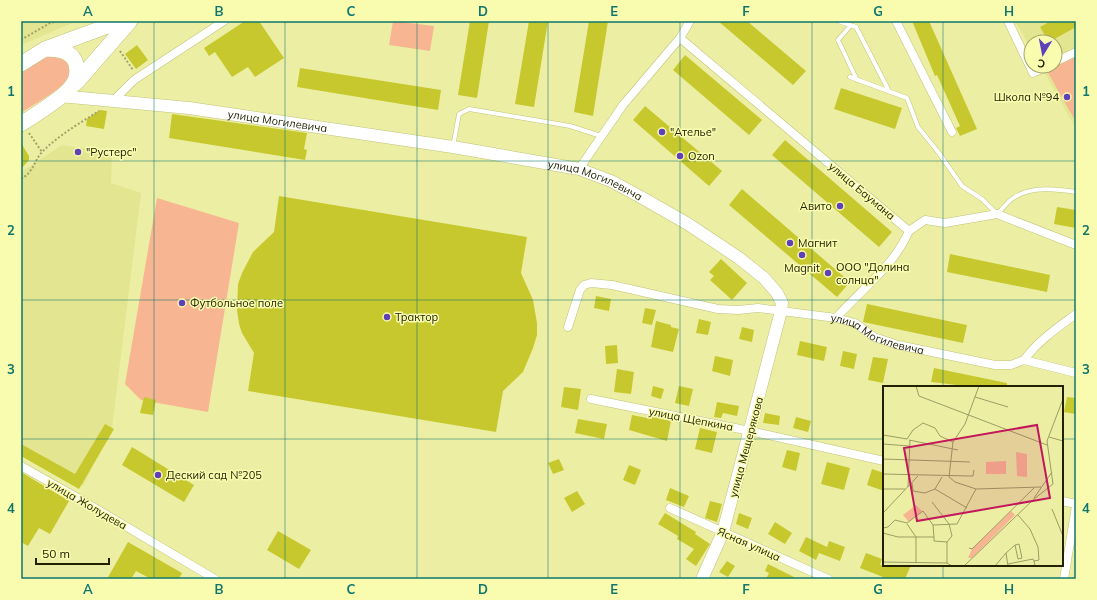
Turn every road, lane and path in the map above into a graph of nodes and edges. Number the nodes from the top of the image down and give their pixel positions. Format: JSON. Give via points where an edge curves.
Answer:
{"nodes":[{"id":1,"x":59,"y":21,"type":"edge"},
{"id":2,"x":121,"y":21,"type":"edge"},
{"id":3,"x":130,"y":21,"type":"edge"},
{"id":4,"x":224,"y":21,"type":"edge"},
{"id":5,"x":690,"y":21,"type":"edge"},
{"id":6,"x":838,"y":21,"type":"edge"},
{"id":7,"x":896,"y":21,"type":"edge"},
{"id":8,"x":1008,"y":21,"type":"edge"},
{"id":9,"x":852,"y":26,"type":"junction"},
{"id":10,"x":680,"y":38,"type":"junction"},
{"id":11,"x":21,"y":40,"type":"edge"},
{"id":12,"x":45,"y":49,"type":"junction"},
{"id":13,"x":1023,"y":52,"type":"edge"},
{"id":14,"x":1076,"y":52,"type":"edge"},
{"id":15,"x":1063,"y":58,"type":"edge"},
{"id":16,"x":21,"y":64,"type":"edge"},
{"id":17,"x":850,"y":78,"type":"dead end"},
{"id":18,"x":857,"y":80,"type":"junction"},
{"id":19,"x":66,"y":92,"type":"junction"},
{"id":20,"x":890,"y":92,"type":"junction"},
{"id":21,"x":113,"y":101,"type":"junction"},
{"id":22,"x":22,"y":123,"type":"edge"},
{"id":23,"x":952,"y":132,"type":"dead end"},
{"id":24,"x":602,"y":136,"type":"junction"},
{"id":25,"x":453,"y":147,"type":"junction"},
{"id":26,"x":42,"y":152,"type":"junction"},
{"id":27,"x":579,"y":170,"type":"junction"},
{"id":28,"x":21,"y":179,"type":"edge"},
{"id":29,"x":1076,"y":192,"type":"edge"},
{"id":30,"x":997,"y":214,"type":"junction"},
{"id":31,"x":909,"y":231,"type":"junction"},
{"id":32,"x":1076,"y":245,"type":"edge"},
{"id":33,"x":781,"y":311,"type":"junction"},
{"id":34,"x":1076,"y":314,"type":"edge"},
{"id":35,"x":836,"y":318,"type":"junction"},
{"id":36,"x":568,"y":327,"type":"dead end"},
{"id":37,"x":1024,"y":360,"type":"junction"},
{"id":38,"x":1076,"y":373,"type":"edge"},
{"id":39,"x":591,"y":399,"type":"dead end"},
{"id":40,"x":750,"y":431,"type":"junction"},
{"id":41,"x":883,"y":461,"type":"edge"},
{"id":42,"x":21,"y":466,"type":"edge"},
{"id":43,"x":1063,"y":501,"type":"edge"},
{"id":44,"x":1076,"y":505,"type":"edge"},
{"id":45,"x":670,"y":508,"type":"dead end"},
{"id":46,"x":723,"y":532,"type":"junction"},
{"id":47,"x":215,"y":579,"type":"edge"},
{"id":48,"x":702,"y":579,"type":"edge"},
{"id":49,"x":828,"y":579,"type":"edge"},
{"id":50,"x":1064,"y":579,"type":"edge"}],
"edges":[{"from":1,"to":11,"type":"path","via":[[50,23]]},
{"from":2,"to":12,"type":"highway"},
{"from":3,"to":19,"type":"highway"},
{"from":4,"to":21,"type":"street","via":[[134,80]]},
{"from":5,"to":10,"type":"street"},
{"from":6,"to":9,"type":"lane"},
{"from":7,"to":23,"type":"street"},
{"from":8,"to":13,"type":"street"},
{"from":9,"to":18,"type":"lane","via":[[838,40]]},
{"from":9,"to":20,"type":"lane","via":[[856,27]]},
{"from":10,"to":24,"type":"street","via":[[623,105]]},
{"from":10,"to":31,"type":"street","name":"улица Баумана"},
{"from":12,"to":16,"type":"highway"},
{"from":12,"to":19,"type":"highway","via":[[68,53],[76,60],[78,72]]},
{"from":14,"to":15,"type":"street"},
{"from":17,"to":18,"type":"lane"},
{"from":18,"to":20,"type":"lane"},
{"from":19,"to":21,"type":"street","name":"улица Могилевича"},
{"from":19,"to":22,"type":"highway"},
{"from":20,"to":30,"type":"lane","via":[[907,98],[918,127],[962,186],[982,199]]},
{"from":21,"to":25,"type":"street","name":"улица Могилевича","via":[[189,108]]},
{"from":21,"to":26,"type":"path","via":[[52,142]]},
{"from":22,"to":26,"type":"path"},
{"from":24,"to":25,"type":"lane","via":[[570,126],[469,109],[459,114]]},
{"from":24,"to":27,"type":"street"},
{"from":25,"to":27,"type":"street","name":"улица Могилевича"},
{"from":26,"to":28,"type":"path","via":[[29,175]]},
{"from":27,"to":33,"type":"street","name":"улица Могилевича","via":[[611,181],[639,196],[688,224],[739,258],[764,278],[777,293],[782,303]]},
{"from":29,"to":30,"type":"lane","via":[[1052,189],[1027,192],[1015,197]]},
{"from":30,"to":31,"type":"street","via":[[945,223],[924,220]]},
{"from":30,"to":32,"type":"street"},
{"from":31,"to":35,"type":"street","via":[[892,261]]},
{"from":33,"to":35,"type":"street","name":"улица Могилевича"},
{"from":33,"to":36,"type":"street","via":[[758,308],[718,309],[612,284],[590,283],[580,290]]},
{"from":33,"to":40,"type":"street","name":"улица Мещерякова"},
{"from":34,"to":37,"type":"street","via":[[1044,338]]},
{"from":35,"to":37,"type":"street","name":"улица Могилевича","via":[[855,323],[874,337],[898,345],[995,365],[1011,365]]},
{"from":37,"to":38,"type":"street","name":"улица Могилевича"},
{"from":39,"to":40,"type":"street","name":"улица Щепкина"},
{"from":40,"to":41,"type":"street","name":"улица Щепкина"},
{"from":40,"to":46,"type":"street","name":"улица Мещерякова"},
{"from":42,"to":47,"type":"street","name":"улица Жолудева"},
{"from":43,"to":44,"type":"street"},
{"from":44,"to":50,"type":"street"},
{"from":45,"to":46,"type":"street","name":"Ясная улица"},
{"from":46,"to":48,"type":"street","name":"улица Мещерякова"},
{"from":46,"to":49,"type":"street","name":"Ясная улица"}]}
